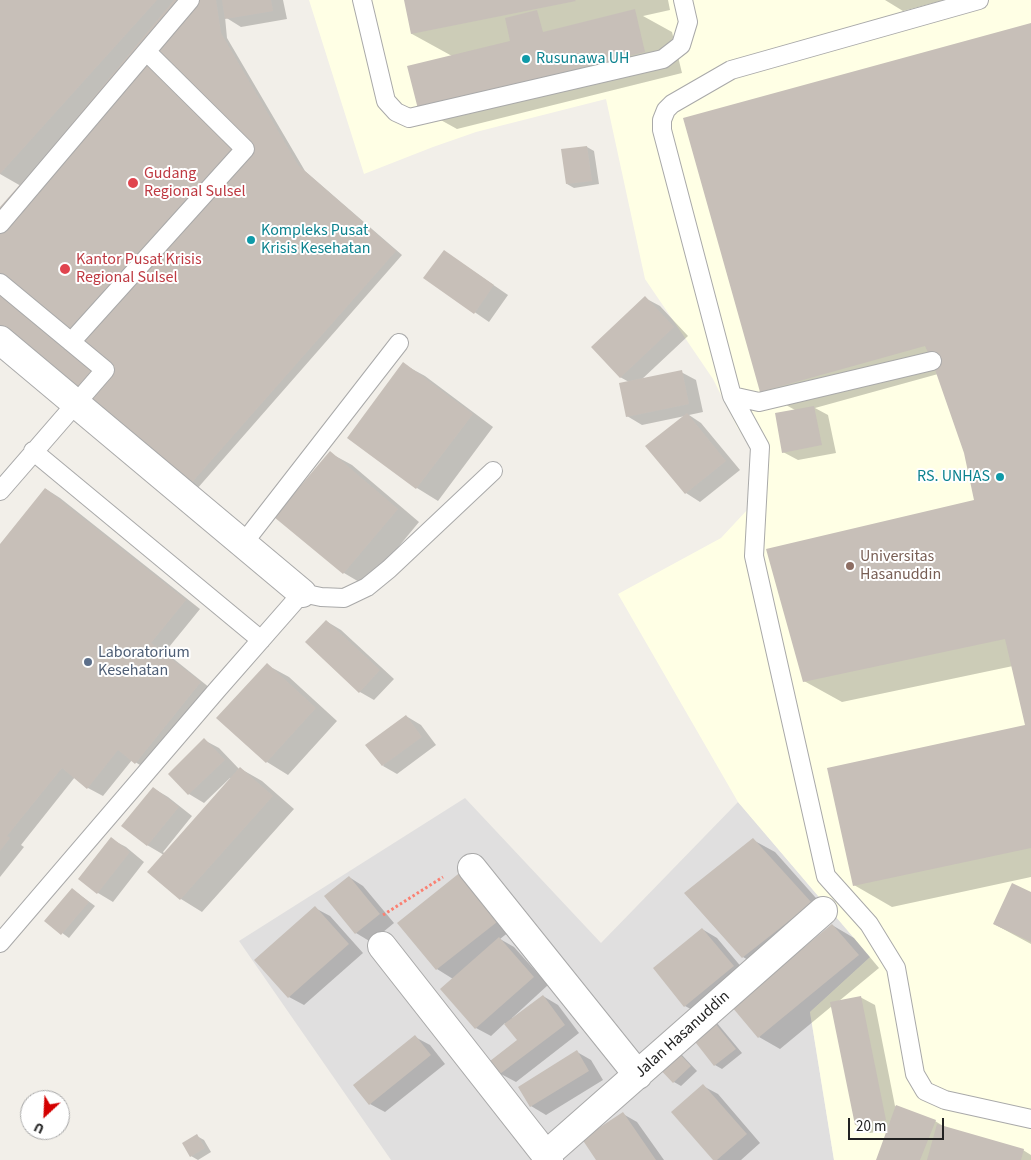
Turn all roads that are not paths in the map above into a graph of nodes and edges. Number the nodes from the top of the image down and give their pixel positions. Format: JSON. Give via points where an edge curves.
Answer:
{"nodes":[{"id":1,"x":190,"y":0,"type":"edge"},
{"id":2,"x":362,"y":0,"type":"edge"},
{"id":3,"x":683,"y":0,"type":"edge"},
{"id":4,"x":979,"y":0,"type":"edge"},
{"id":5,"x":147,"y":52,"type":"junction"},
{"id":6,"x":0,"y":224,"type":"edge"},
{"id":7,"x":0,"y":284,"type":"edge"},
{"id":8,"x":0,"y":340,"type":"edge"},
{"id":9,"x":71,"y":342,"type":"junction"},
{"id":10,"x":399,"y":343,"type":"dead end"},
{"id":11,"x":932,"y":361,"type":"dead end"},
{"id":12,"x":732,"y":396,"type":"junction"},
{"id":13,"x":75,"y":403,"type":"junction"},
{"id":14,"x":34,"y":451,"type":"junction"},
{"id":15,"x":493,"y":471,"type":"dead end"},
{"id":16,"x":0,"y":491,"type":"edge"},
{"id":17,"x":242,"y":545,"type":"junction"},
{"id":18,"x":302,"y":593,"type":"junction"},
{"id":19,"x":261,"y":640,"type":"junction"},
{"id":20,"x":472,"y":868,"type":"road end"},
{"id":21,"x":823,"y":911,"type":"dead end"},
{"id":22,"x":0,"y":943,"type":"edge"},
{"id":23,"x":382,"y":946,"type":"road end"},
{"id":24,"x":638,"y":1075,"type":"junction"},
{"id":25,"x":1031,"y":1119,"type":"edge"},
{"id":26,"x":548,"y":1158,"type":"edge"}],
"edges":[{"from":1,"to":5,"type":"lane"},
{"from":2,"to":3,"type":"lane","via":[[386,101],[396,112],[409,118],[663,59],[681,46],[688,22]]},
{"from":4,"to":12,"type":"lane","via":[[731,70],[666,110],[662,130]]},
{"from":5,"to":6,"type":"lane"},
{"from":5,"to":9,"type":"lane","via":[[245,149]]},
{"from":7,"to":9,"type":"lane"},
{"from":8,"to":13,"type":"street"},
{"from":9,"to":13,"type":"lane","via":[[105,370]]},
{"from":10,"to":17,"type":"lane"},
{"from":11,"to":12,"type":"lane","via":[[759,402]]},
{"from":12,"to":25,"type":"lane","via":[[760,447],[754,556],[826,876],[869,924],[896,968],[915,1074],[925,1091],[946,1100]]},
{"from":13,"to":14,"type":"lane"},
{"from":13,"to":17,"type":"street"},
{"from":14,"to":16,"type":"lane"},
{"from":14,"to":19,"type":"lane"},
{"from":15,"to":18,"type":"lane","via":[[367,588],[344,598]]},
{"from":17,"to":18,"type":"street"},
{"from":18,"to":19,"type":"lane"},
{"from":19,"to":22,"type":"lane"},
{"from":20,"to":24,"type":"street"},
{"from":21,"to":24,"type":"street","name":"Jalan Hasanuddin"},
{"from":23,"to":26,"type":"street"},
{"from":24,"to":26,"type":"street","name":"Jalan Hasanuddin"}]}
